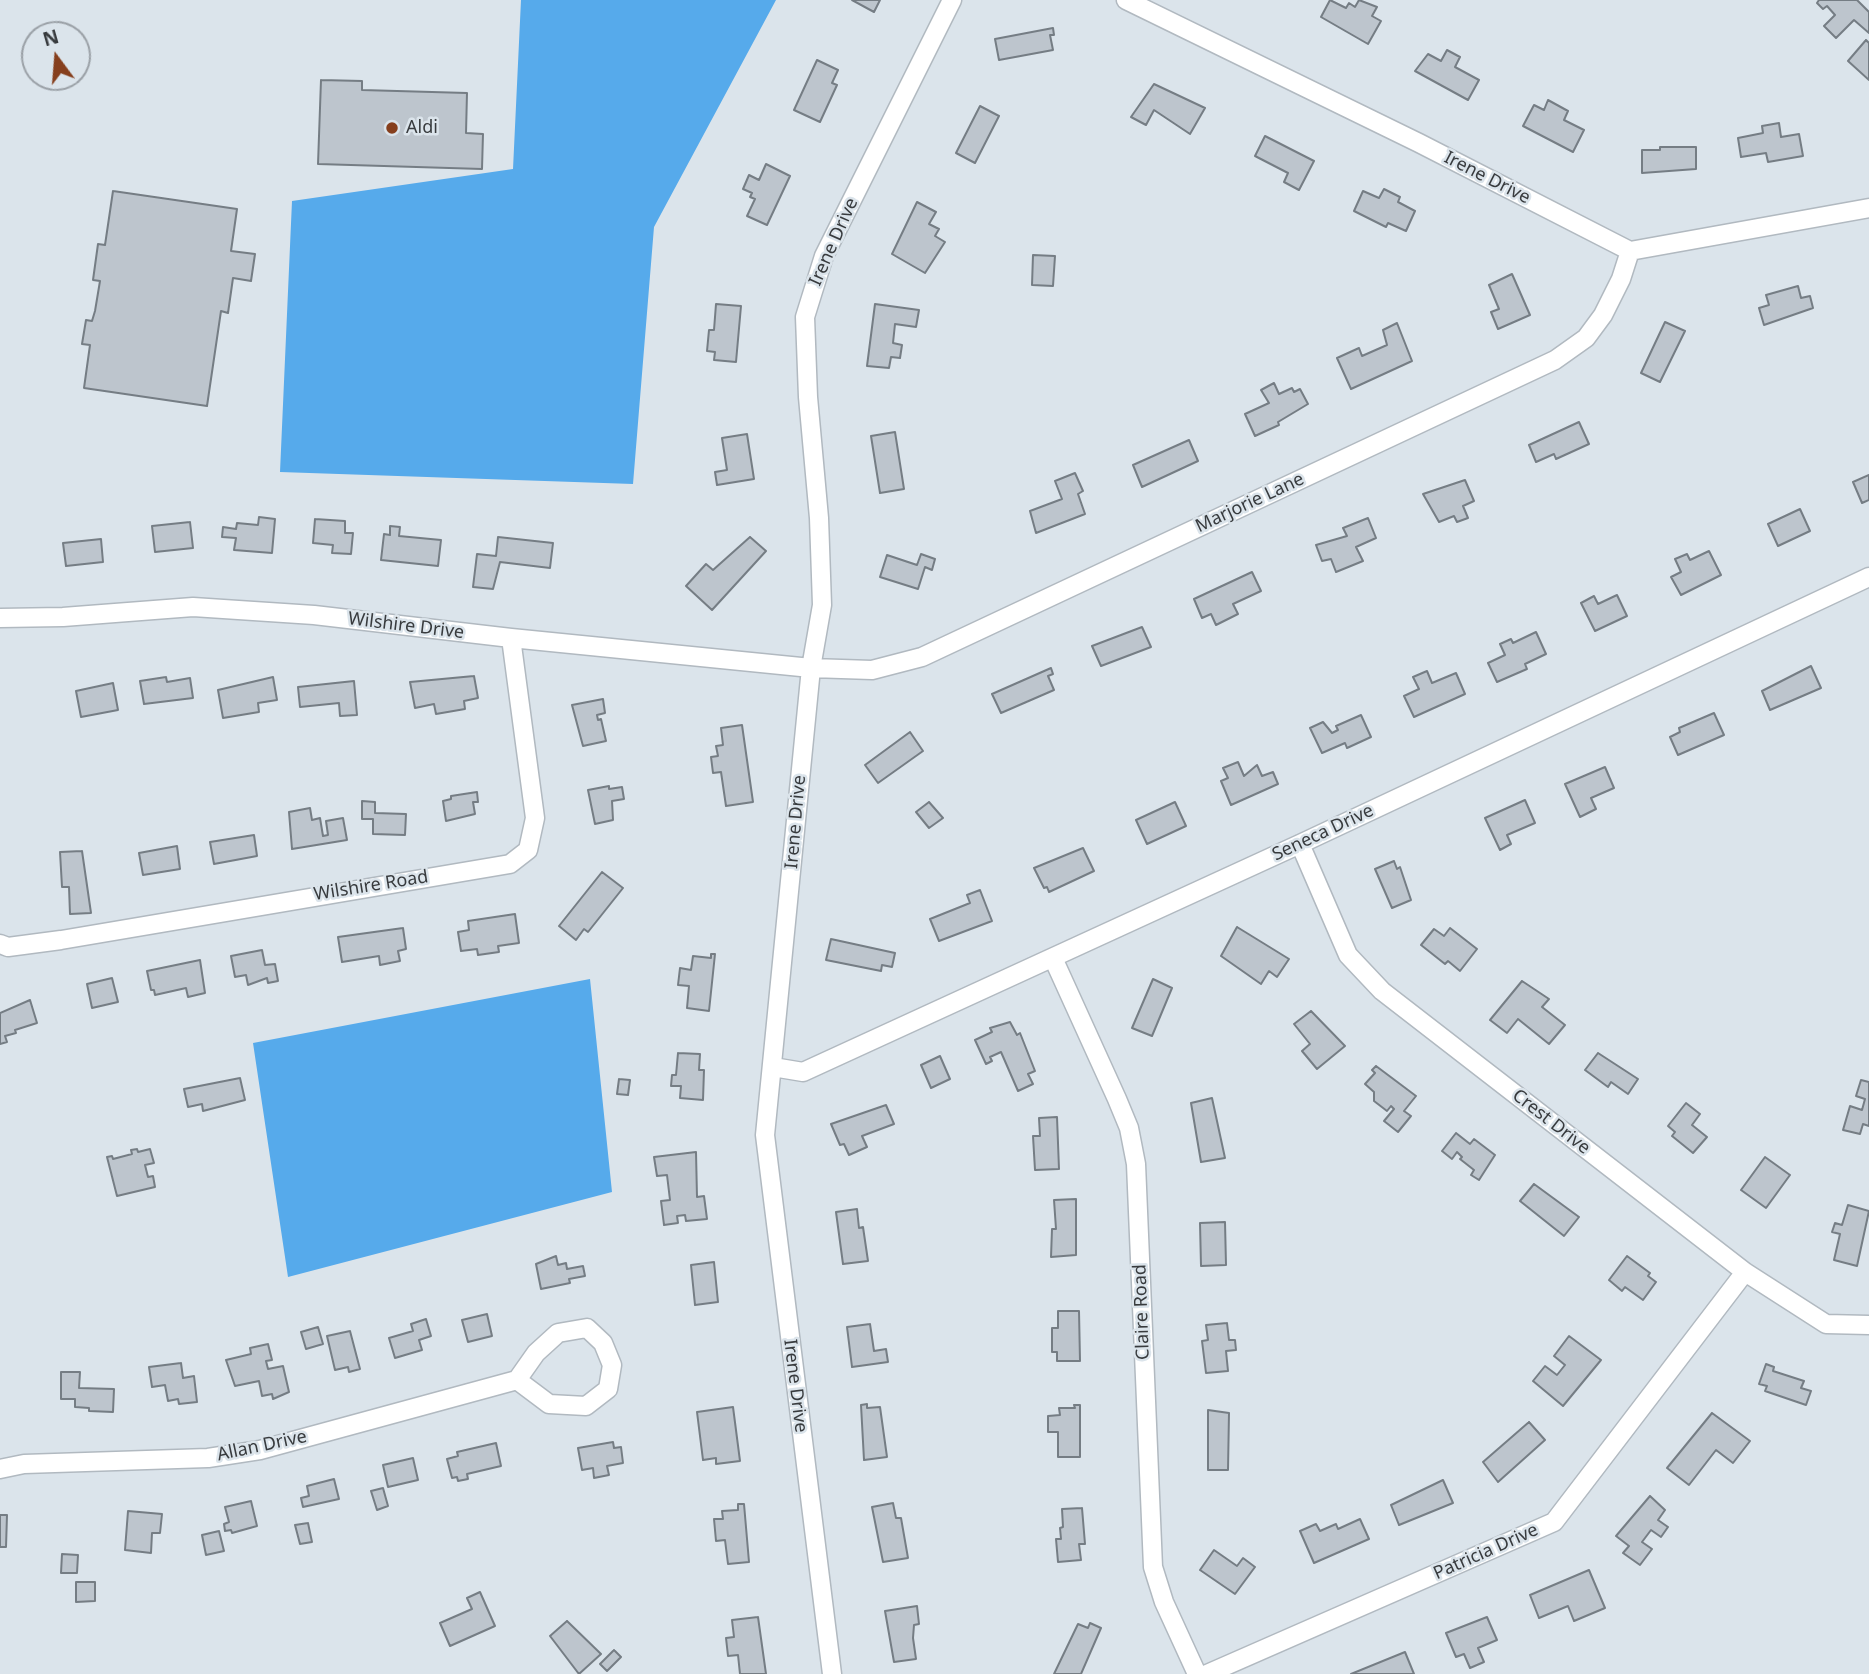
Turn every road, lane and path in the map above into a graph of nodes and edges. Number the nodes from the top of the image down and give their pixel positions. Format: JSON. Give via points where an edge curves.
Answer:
{"nodes":[{"id":1,"x":951,"y":0,"type":"edge"},
{"id":2,"x":1126,"y":0,"type":"edge"},
{"id":3,"x":1869,"y":208,"type":"edge"},
{"id":4,"x":1630,"y":251,"type":"junction"},
{"id":5,"x":1869,"y":577,"type":"edge"},
{"id":6,"x":0,"y":618,"type":"edge"},
{"id":7,"x":510,"y":638,"type":"junction"},
{"id":8,"x":811,"y":668,"type":"junction"},
{"id":9,"x":1300,"y":844,"type":"junction"},
{"id":10,"x":0,"y":944,"type":"edge"},
{"id":11,"x":1053,"y":958,"type":"junction"},
{"id":12,"x":773,"y":1067,"type":"junction"},
{"id":13,"x":1745,"y":1272,"type":"junction"},
{"id":14,"x":1869,"y":1325,"type":"edge"},
{"id":15,"x":517,"y":1380,"type":"junction"},
{"id":16,"x":0,"y":1469,"type":"edge"},
{"id":17,"x":832,"y":1674,"type":"edge"},
{"id":18,"x":1198,"y":1674,"type":"edge"},
{"id":19,"x":1207,"y":1674,"type":"edge"}],
"edges":[{"from":1,"to":8,"type":"street","name":"Irene Drive","via":[[824,256],[805,317],[822,605]]},
{"from":2,"to":4,"type":"street","name":"Irene Drive"},
{"from":3,"to":4,"type":"street"},
{"from":4,"to":8,"type":"street","name":"Marjorie Lane","via":[[1603,316],[1586,338],[1555,360],[922,657],[872,670]]},
{"from":5,"to":9,"type":"street","name":"Seneca Drive"},
{"from":6,"to":7,"type":"street","name":"Wilshire Drive","via":[[193,607],[314,615]]},
{"from":7,"to":8,"type":"street","name":"Wilshire Drive"},
{"from":7,"to":10,"type":"street","name":"Wilshire Road","via":[[535,818],[528,850],[510,864],[61,940],[8,947]]},
{"from":8,"to":12,"type":"street","name":"Irene Drive"},
{"from":9,"to":11,"type":"street","name":"Seneca Drive"},
{"from":9,"to":13,"type":"street","name":"Crest Drive","via":[[1348,955],[1382,991]]},
{"from":11,"to":12,"type":"street","name":"Seneca Drive","via":[[803,1072]]},
{"from":11,"to":18,"type":"street","name":"Claire Road","via":[[1129,1128],[1136,1164],[1153,1567]]},
{"from":12,"to":17,"type":"street","name":"Irene Drive","via":[[767,1147]]},
{"from":13,"to":14,"type":"street","name":"Crest Drive","via":[[1826,1324]]},
{"from":13,"to":19,"type":"street","name":"Patricia Drive","via":[[1553,1522]]},
{"from":15,"to":15,"type":"street","via":[[536,1353],[558,1334],[587,1328],[603,1343],[612,1366],[608,1389],[586,1406],[549,1404]]},
{"from":15,"to":16,"type":"street","name":"Allan Drive","via":[[260,1450],[208,1458],[24,1464]]}]}
